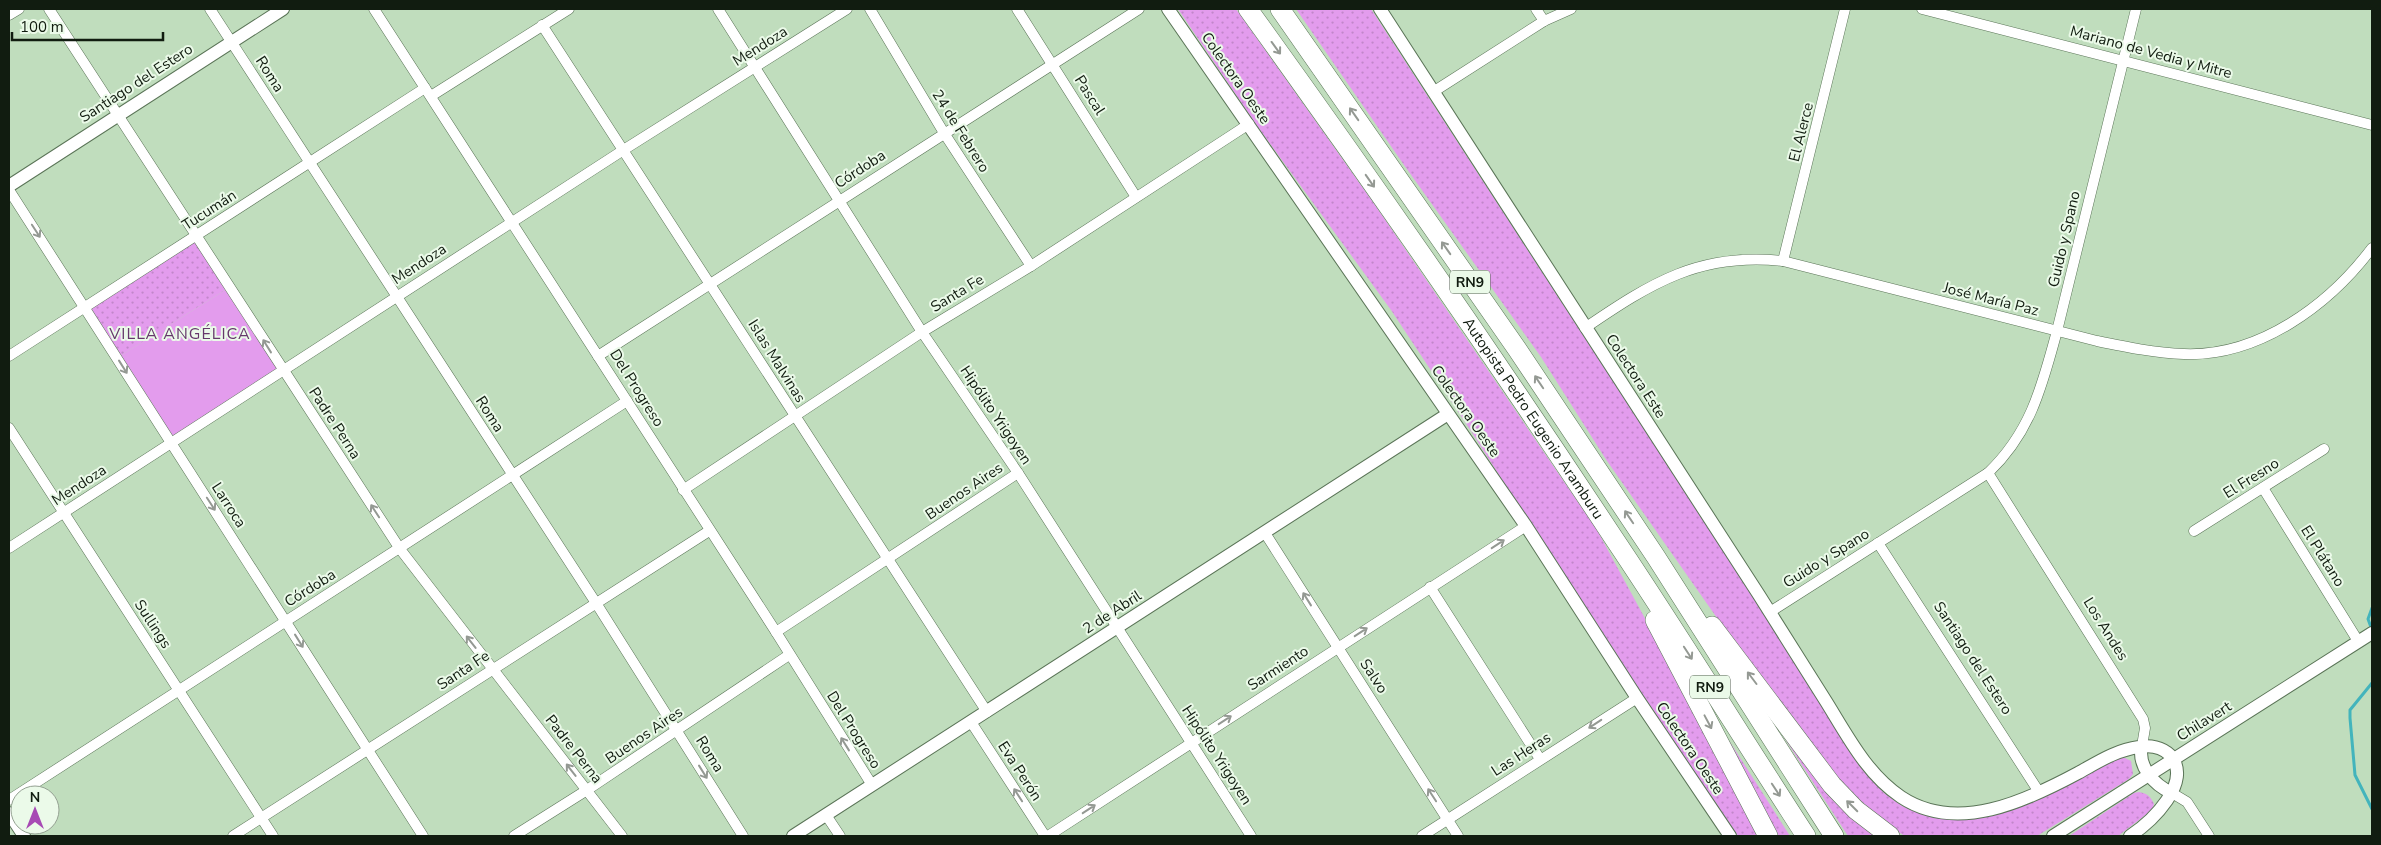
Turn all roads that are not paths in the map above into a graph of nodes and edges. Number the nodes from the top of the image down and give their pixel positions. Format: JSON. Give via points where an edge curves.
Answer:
{"nodes":[{"id":1,"x":19,"y":9,"type":"edge"},
{"id":2,"x":49,"y":9,"type":"edge"},
{"id":3,"x":210,"y":9,"type":"edge"},
{"id":4,"x":283,"y":9,"type":"edge"},
{"id":5,"x":374,"y":9,"type":"edge"},
{"id":6,"x":569,"y":9,"type":"edge"},
{"id":7,"x":718,"y":9,"type":"edge"},
{"id":8,"x":847,"y":9,"type":"edge"},
{"id":9,"x":870,"y":9,"type":"edge"},
{"id":10,"x":1017,"y":9,"type":"edge"},
{"id":11,"x":1139,"y":9,"type":"edge"},
{"id":12,"x":1168,"y":9,"type":"edge"},
{"id":13,"x":1248,"y":9,"type":"edge"},
{"id":14,"x":1280,"y":9,"type":"edge"},
{"id":15,"x":1380,"y":9,"type":"edge"},
{"id":16,"x":1536,"y":9,"type":"edge"},
{"id":17,"x":1571,"y":9,"type":"edge"},
{"id":18,"x":1845,"y":9,"type":"edge"},
{"id":19,"x":1922,"y":9,"type":"edge"},
{"id":20,"x":2136,"y":9,"type":"edge"},
{"id":21,"x":1952,"y":12,"type":"edge"},
{"id":22,"x":9,"y":15,"type":"edge"},
{"id":23,"x":1544,"y":21,"type":"junction"},
{"id":24,"x":542,"y":25,"type":"junction"},
{"id":25,"x":231,"y":41,"type":"junction"},
{"id":26,"x":2123,"y":60,"type":"junction"},
{"id":27,"x":1053,"y":64,"type":"junction"},
{"id":28,"x":756,"y":66,"type":"junction"},
{"id":29,"x":428,"y":92,"type":"junction"},
{"id":30,"x":1433,"y":92,"type":"junction"},
{"id":31,"x":117,"y":115,"type":"junction"},
{"id":32,"x":1248,"y":124,"type":"junction"},
{"id":33,"x":2372,"y":125,"type":"edge"},
{"id":34,"x":944,"y":133,"type":"junction"},
{"id":35,"x":625,"y":149,"type":"junction"},
{"id":36,"x":308,"y":162,"type":"junction"},
{"id":37,"x":9,"y":186,"type":"edge"},
{"id":38,"x":9,"y":190,"type":"edge"},
{"id":39,"x":1136,"y":197,"type":"junction"},
{"id":40,"x":840,"y":200,"type":"junction"},
{"id":41,"x":512,"y":222,"type":"junction"},
{"id":42,"x":197,"y":236,"type":"junction"},
{"id":43,"x":2372,"y":248,"type":"edge"},
{"id":44,"x":1783,"y":262,"type":"junction"},
{"id":45,"x":1030,"y":266,"type":"junction"},
{"id":46,"x":711,"y":285,"type":"junction"},
{"id":47,"x":396,"y":297,"type":"junction"},
{"id":48,"x":86,"y":307,"type":"junction"},
{"id":49,"x":1585,"y":328,"type":"junction"},
{"id":50,"x":922,"y":332,"type":"junction"},
{"id":51,"x":2057,"y":332,"type":"junction"},
{"id":52,"x":9,"y":356,"type":"edge"},
{"id":53,"x":598,"y":356,"type":"junction"},
{"id":54,"x":282,"y":370,"type":"junction"},
{"id":55,"x":627,"y":401,"type":"junction"},
{"id":56,"x":1448,"y":414,"type":"junction"},
{"id":57,"x":795,"y":417,"type":"junction"},
{"id":58,"x":9,"y":428,"type":"edge"},
{"id":59,"x":171,"y":442,"type":"junction"},
{"id":60,"x":2324,"y":449,"type":"dead end"},
{"id":61,"x":1018,"y":473,"type":"junction"},
{"id":62,"x":1988,"y":473,"type":"junction"},
{"id":63,"x":513,"y":476,"type":"junction"},
{"id":64,"x":2263,"y":488,"type":"junction"},
{"id":65,"x":683,"y":490,"type":"junction"},
{"id":66,"x":64,"y":513,"type":"junction"},
{"id":67,"x":1526,"y":526,"type":"junction"},
{"id":68,"x":709,"y":531,"type":"junction"},
{"id":69,"x":2194,"y":531,"type":"dead end"},
{"id":70,"x":1265,"y":533,"type":"junction"},
{"id":71,"x":1614,"y":538,"type":"junction"},
{"id":72,"x":1878,"y":542,"type":"junction"},
{"id":73,"x":9,"y":548,"type":"edge"},
{"id":74,"x":400,"y":549,"type":"junction"},
{"id":75,"x":1656,"y":558,"type":"junction"},
{"id":76,"x":888,"y":560,"type":"junction"},
{"id":77,"x":1430,"y":588,"type":"junction"},
{"id":78,"x":596,"y":603,"type":"junction"},
{"id":79,"x":1770,"y":612,"type":"junction"},
{"id":80,"x":286,"y":621,"type":"junction"},
{"id":81,"x":1117,"y":629,"type":"junction"},
{"id":82,"x":776,"y":632,"type":"junction"},
{"id":83,"x":2366,"y":636,"type":"edge"},
{"id":84,"x":1338,"y":647,"type":"junction"},
{"id":85,"x":789,"y":655,"type":"junction"},
{"id":86,"x":492,"y":669,"type":"junction"},
{"id":87,"x":179,"y":691,"type":"junction"},
{"id":88,"x":1636,"y":698,"type":"junction"},
{"id":89,"x":987,"y":712,"type":"junction"},
{"id":90,"x":971,"y":722,"type":"junction"},
{"id":91,"x":677,"y":731,"type":"junction"},
{"id":92,"x":1191,"y":742,"type":"junction"},
{"id":93,"x":2142,"y":746,"type":"junction"},
{"id":94,"x":368,"y":749,"type":"junction"},
{"id":95,"x":2174,"y":759,"type":"junction"},
{"id":96,"x":1540,"y":760,"type":"junction"},
{"id":97,"x":2149,"y":773,"type":"junction"},
{"id":98,"x":872,"y":785,"type":"junction"},
{"id":99,"x":587,"y":790,"type":"junction"},
{"id":100,"x":2039,"y":792,"type":"junction"},
{"id":101,"x":2172,"y":793,"type":"junction"},
{"id":102,"x":9,"y":800,"type":"edge"},
{"id":103,"x":9,"y":813,"type":"edge"},
{"id":104,"x":826,"y":815,"type":"junction"},
{"id":105,"x":262,"y":818,"type":"junction"},
{"id":106,"x":1448,"y":820,"type":"junction"},
{"id":107,"x":24,"y":836,"type":"edge"},
{"id":108,"x":233,"y":836,"type":"edge"},
{"id":109,"x":273,"y":836,"type":"edge"},
{"id":110,"x":423,"y":836,"type":"edge"},
{"id":111,"x":514,"y":836,"type":"edge"},
{"id":112,"x":622,"y":836,"type":"edge"},
{"id":113,"x":744,"y":836,"type":"edge"},
{"id":114,"x":793,"y":836,"type":"edge"},
{"id":115,"x":840,"y":836,"type":"edge"},
{"id":116,"x":1046,"y":836,"type":"edge"},
{"id":117,"x":1251,"y":836,"type":"edge"},
{"id":118,"x":1422,"y":836,"type":"edge"},
{"id":119,"x":1458,"y":836,"type":"edge"},
{"id":120,"x":1730,"y":836,"type":"edge"},
{"id":121,"x":1768,"y":836,"type":"edge"},
{"id":122,"x":1806,"y":836,"type":"edge"},
{"id":123,"x":1834,"y":836,"type":"edge"},
{"id":124,"x":1890,"y":836,"type":"edge"},
{"id":125,"x":2053,"y":836,"type":"edge"},
{"id":126,"x":2130,"y":836,"type":"edge"},
{"id":127,"x":2209,"y":836,"type":"edge"}],
"edges":[{"from":1,"to":22,"type":"street"},
{"from":2,"to":31,"type":"street","name":"Padre Perna"},
{"from":3,"to":25,"type":"street","name":"Roma"},
{"from":4,"to":25,"type":"street","name":"Santiago del Estero"},
{"from":5,"to":29,"type":"street","name":"Del Progreso"},
{"from":6,"to":24,"type":"street","name":"Tucumán"},
{"from":7,"to":28,"type":"street","name":"Hipólito Yrigoyen"},
{"from":8,"to":28,"type":"street","name":"Mendoza"},
{"from":9,"to":34,"type":"street","name":"24 de Febrero"},
{"from":10,"to":27,"type":"street","name":"Pascal"},
{"from":11,"to":27,"type":"street","name":"Córdoba"},
{"from":12,"to":32,"type":"street","name":"Colectora Oeste"},
{"from":13,"to":71,"type":"highway","name":"Autopista Pedro Eugenio Aramburu","number":"RN9","one_way":true,"via":[[1462,312]]},
{"from":75,"to":14,"type":"highway","name":"Autopista Pedro Eugenio Aramburu","number":"RN9","one_way":true,"via":[[1517,349]]},
{"from":15,"to":30,"type":"street","name":"Colectora Este"},
{"from":16,"to":23,"type":"street"},
{"from":17,"to":23,"type":"street"},
{"from":18,"to":44,"type":"street","name":"El Alerce"},
{"from":19,"to":21,"type":"street","name":"Mariano de Vedia y Mitre"},
{"from":20,"to":26,"type":"street","name":"Guido y Spano"},
{"from":21,"to":26,"type":"street","name":"Mariano de Vedia y Mitre"},
{"from":23,"to":30,"type":"street"},
{"from":24,"to":29,"type":"street","name":"Tucumán"},
{"from":24,"to":35,"type":"street","name":"Islas Malvinas"},
{"from":25,"to":31,"type":"street","name":"Santiago del Estero"},
{"from":25,"to":36,"type":"street","name":"Roma"},
{"from":26,"to":33,"type":"street","name":"Mariano de Vedia y Mitre"},
{"from":26,"to":51,"type":"street","name":"Guido y Spano"},
{"from":27,"to":34,"type":"street","name":"Córdoba"},
{"from":27,"to":39,"type":"street","name":"Pascal"},
{"from":28,"to":35,"type":"street","name":"Mendoza"},
{"from":28,"to":40,"type":"street","name":"Hipólito Yrigoyen"},
{"from":29,"to":36,"type":"street","name":"Tucumán"},
{"from":29,"to":41,"type":"street","name":"Del Progreso"},
{"from":30,"to":49,"type":"street","name":"Colectora Este"},
{"from":31,"to":37,"type":"street","name":"Santiago del Estero"},
{"from":31,"to":42,"type":"street","name":"Padre Perna"},
{"from":32,"to":39,"type":"street","name":"Santa Fe"},
{"from":32,"to":56,"type":"street","name":"Colectora Oeste"},
{"from":34,"to":40,"type":"street","name":"Córdoba"},
{"from":34,"to":45,"type":"street","name":"24 de Febrero"},
{"from":35,"to":41,"type":"street","name":"Mendoza"},
{"from":35,"to":46,"type":"street","name":"Islas Malvinas"},
{"from":36,"to":42,"type":"street","name":"Tucumán"},
{"from":36,"to":47,"type":"street","name":"Roma"},
{"from":38,"to":48,"type":"street","name":"Larroca","one_way":true},
{"from":39,"to":45,"type":"street","name":"Santa Fe"},
{"from":40,"to":46,"type":"street","name":"Córdoba"},
{"from":40,"to":50,"type":"street","name":"Hipólito Yrigoyen"},
{"from":41,"to":47,"type":"street","name":"Mendoza"},
{"from":41,"to":53,"type":"street","name":"Del Progreso"},
{"from":42,"to":48,"type":"street","name":"Tucumán"},
{"from":54,"to":42,"type":"street","name":"Padre Perna","one_way":true},
{"from":43,"to":51,"type":"street","name":"José María Paz","via":[[2338,287],[2304,315],[2278,330],[2236,347],[2186,354],[2147,351]]},
{"from":44,"to":49,"type":"street","name":"José María Paz","via":[[1742,260],[1693,267],[1640,292]]},
{"from":44,"to":51,"type":"street","name":"José María Paz"},
{"from":45,"to":50,"type":"street","name":"Santa Fe"},
{"from":46,"to":53,"type":"street","name":"Córdoba"},
{"from":46,"to":57,"type":"street","name":"Islas Malvinas"},
{"from":47,"to":54,"type":"street","name":"Mendoza"},
{"from":47,"to":63,"type":"street","name":"Roma"},
{"from":48,"to":52,"type":"street","name":"Tucumán"},
{"from":48,"to":59,"type":"street","name":"Larroca","one_way":true},
{"from":49,"to":79,"type":"street","name":"Colectora Este"},
{"from":50,"to":57,"type":"street","name":"Santa Fe"},
{"from":50,"to":61,"type":"street","name":"Hipólito Yrigoyen"},
{"from":51,"to":62,"type":"street","name":"Guido y Spano","via":[[2026,426],[2004,458]]},
{"from":53,"to":55,"type":"street","name":"Del Progreso"},
{"from":54,"to":59,"type":"street","name":"Mendoza"},
{"from":74,"to":54,"type":"street","name":"Padre Perna","one_way":true},
{"from":55,"to":63,"type":"street","name":"Córdoba"},
{"from":55,"to":65,"type":"street","name":"Del Progreso"},
{"from":56,"to":67,"type":"street","name":"Colectora Oeste"},
{"from":56,"to":70,"type":"street","name":"2 de Abril"},
{"from":57,"to":65,"type":"street","name":"Santa Fe"},
{"from":57,"to":76,"type":"street","name":"Islas Malvinas"},
{"from":58,"to":66,"type":"street","name":"Sullings"},
{"from":59,"to":66,"type":"street","name":"Mendoza"},
{"from":59,"to":80,"type":"street","name":"Larroca","one_way":true},
{"from":60,"to":64,"type":"street","name":"El Fresno"},
{"from":61,"to":76,"type":"street","name":"Buenos Aires"},
{"from":61,"to":81,"type":"street","name":"Hipólito Yrigoyen"},
{"from":62,"to":72,"type":"street","name":"Guido y Spano"},
{"from":62,"to":93,"type":"street","name":"Los Andes","via":[[2143,719]]},
{"from":63,"to":74,"type":"street","name":"Córdoba"},
{"from":63,"to":78,"type":"street","name":"Roma"},
{"from":64,"to":69,"type":"street","name":"El Fresno"},
{"from":64,"to":83,"type":"street","name":"El Plátano"},
{"from":65,"to":68,"type":"street","name":"Del Progreso"},
{"from":66,"to":73,"type":"street","name":"Mendoza"},
{"from":66,"to":87,"type":"street","name":"Sullings"},
{"from":77,"to":67,"type":"street","name":"Sarmiento","one_way":true},
{"from":67,"to":88,"type":"street","name":"Colectora Oeste"},
{"from":68,"to":78,"type":"street","name":"Santa Fe"},
{"from":68,"to":82,"type":"street","name":"Del Progreso"},
{"from":70,"to":81,"type":"street","name":"2 de Abril"},
{"from":84,"to":70,"type":"street","name":"Salvo","one_way":true},
{"from":71,"to":121,"type":"highway","one_way":true,"via":[[1671,654]]},
{"from":71,"to":122,"type":"highway","name":"Autopista Pedro Eugenio Aramburu","number":"RN9","one_way":true},
{"from":72,"to":79,"type":"street","name":"Guido y Spano"},
{"from":72,"to":100,"type":"street","name":"Santiago del Estero"},
{"from":74,"to":80,"type":"street","name":"Córdoba"},
{"from":86,"to":74,"type":"street","name":"Padre Perna","one_way":true},
{"from":75,"to":123,"type":"highway","name":"Autopista Pedro Eugenio Aramburu","number":"RN9"},
{"from":124,"to":75,"type":"highway","one_way":true,"via":[[1856,810],[1832,785],[1721,636]]},
{"from":76,"to":82,"type":"street","name":"Buenos Aires"},
{"from":76,"to":89,"type":"street","name":"Islas Malvinas"},
{"from":84,"to":77,"type":"street","name":"Sarmiento","one_way":true},
{"from":77,"to":96,"type":"street"},
{"from":78,"to":86,"type":"street","name":"Santa Fe"},
{"from":78,"to":91,"type":"street","name":"Roma"},
{"from":79,"to":100,"type":"street","name":"Colectora Este","via":[[1863,761],[1885,785],[1903,798],[1940,812],[1979,812]]},
{"from":80,"to":87,"type":"street","name":"Córdoba"},
{"from":80,"to":94,"type":"street","name":"Larroca","one_way":true},
{"from":81,"to":89,"type":"street","name":"2 de Abril"},
{"from":81,"to":92,"type":"street","name":"Hipólito Yrigoyen"},
{"from":82,"to":85,"type":"street","name":"Del Progreso"},
{"from":83,"to":95,"type":"street","name":"Chilavert"},
{"from":92,"to":84,"type":"street","name":"Sarmiento","one_way":true},
{"from":106,"to":84,"type":"street","name":"Salvo","one_way":true},
{"from":85,"to":91,"type":"street","name":"Buenos Aires"},
{"from":98,"to":85,"type":"street","name":"Del Progreso","one_way":true},
{"from":86,"to":94,"type":"street","name":"Santa Fe"},
{"from":99,"to":86,"type":"street","name":"Padre Perna","one_way":true},
{"from":87,"to":102,"type":"street","name":"Córdoba"},
{"from":87,"to":105,"type":"street","name":"Sullings"},
{"from":88,"to":96,"type":"street","name":"Las Heras","one_way":true},
{"from":88,"to":120,"type":"street","name":"Colectora Oeste"},
{"from":89,"to":90,"type":"street","name":"2 de Abril"},
{"from":90,"to":98,"type":"street","name":"2 de Abril"},
{"from":116,"to":90,"type":"street","name":"Eva Perón","one_way":true},
{"from":91,"to":99,"type":"street","name":"Buenos Aires"},
{"from":91,"to":113,"type":"street","name":"Roma","one_way":true},
{"from":116,"to":92,"type":"street","name":"Sarmiento","one_way":true},
{"from":92,"to":117,"type":"street","name":"Hipólito Yrigoyen"},
{"from":93,"to":95,"type":"street","via":[[2166,751]]},
{"from":93,"to":97,"type":"street","via":[[2142,765]]},
{"from":93,"to":100,"type":"street","name":"Colectora Este","via":[[2102,758]]},
{"from":94,"to":105,"type":"street","name":"Santa Fe"},
{"from":94,"to":110,"type":"street","name":"Larroca"},
{"from":95,"to":97,"type":"street","name":"Chilavert"},
{"from":95,"to":101,"type":"street","via":[[2177,768]]},
{"from":96,"to":106,"type":"street","name":"Las Heras"},
{"from":97,"to":101,"type":"street","via":[[2162,789]]},
{"from":97,"to":125,"type":"street","name":"Chilavert"},
{"from":98,"to":104,"type":"street","name":"2 de Abril"},
{"from":99,"to":111,"type":"street","name":"Buenos Aires"},
{"from":99,"to":112,"type":"street","name":"Padre Perna"},
{"from":101,"to":126,"type":"street","via":[[2149,823]]},
{"from":101,"to":127,"type":"street","via":[[2187,802]]},
{"from":103,"to":107,"type":"street"},
{"from":104,"to":114,"type":"street","name":"2 de Abril"},
{"from":104,"to":115,"type":"street"},
{"from":105,"to":108,"type":"street","name":"Santa Fe"},
{"from":105,"to":109,"type":"street","name":"Sullings"},
{"from":106,"to":118,"type":"street","name":"Las Heras"},
{"from":106,"to":119,"type":"street","name":"Salvo"}]}
